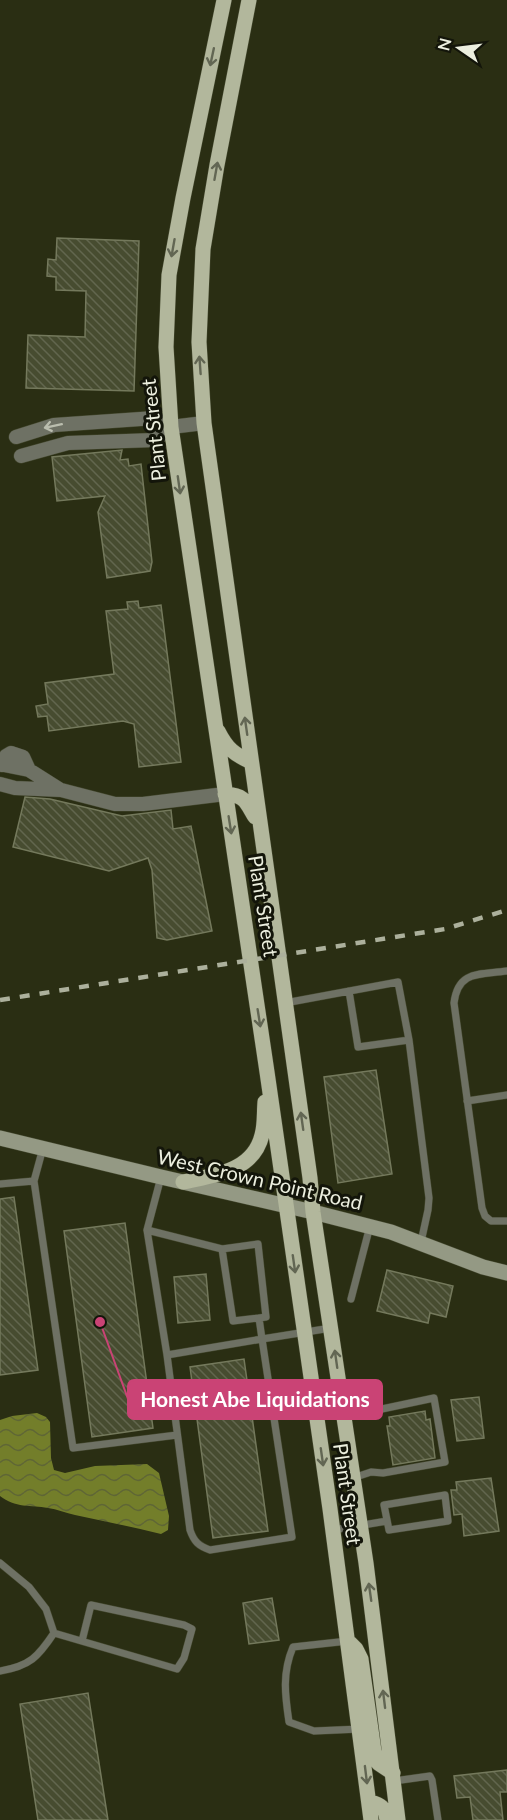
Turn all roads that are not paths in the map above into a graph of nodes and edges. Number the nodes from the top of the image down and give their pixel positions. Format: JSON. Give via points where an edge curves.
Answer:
{"nodes":[{"id":1,"x":224,"y":0,"type":"edge"},
{"id":2,"x":249,"y":0,"type":"edge"},
{"id":3,"x":119,"y":421,"type":"junction"},
{"id":4,"x":80,"y":423,"type":"junction"},
{"id":5,"x":204,"y":423,"type":"junction"},
{"id":6,"x":171,"y":428,"type":"junction"},
{"id":7,"x":16,"y":437,"type":"dead end"},
{"id":8,"x":121,"y":441,"type":"junction"},
{"id":9,"x":81,"y":443,"type":"junction"},
{"id":10,"x":21,"y":456,"type":"dead end"},
{"id":11,"x":215,"y":726,"type":"junction"},
{"id":12,"x":251,"y":762,"type":"junction"},
{"id":13,"x":1,"y":764,"type":"edge"},
{"id":14,"x":0,"y":782,"type":"edge"},
{"id":15,"x":61,"y":790,"type":"junction"},
{"id":16,"x":225,"y":794,"type":"junction"},
{"id":17,"x":260,"y":825,"type":"junction"},
{"id":18,"x":507,"y":972,"type":"edge"},
{"id":19,"x":349,"y":991,"type":"junction"},
{"id":20,"x":285,"y":1003,"type":"junction"},
{"id":21,"x":409,"y":1040,"type":"junction"},
{"id":22,"x":267,"y":1072,"type":"junction"},
{"id":23,"x":507,"y":1095,"type":"edge"},
{"id":24,"x":467,"y":1101,"type":"junction"},
{"id":25,"x":0,"y":1138,"type":"edge"},
{"id":26,"x":42,"y":1148,"type":"junction"},
{"id":27,"x":161,"y":1177,"type":"junction"},
{"id":28,"x":34,"y":1181,"type":"junction"},
{"id":29,"x":183,"y":1182,"type":"junction"},
{"id":30,"x":0,"y":1184,"type":"edge"},
{"id":31,"x":286,"y":1206,"type":"junction"},
{"id":32,"x":313,"y":1212,"type":"junction"},
{"id":33,"x":507,"y":1221,"type":"edge"},
{"id":34,"x":370,"y":1226,"type":"junction"},
{"id":35,"x":147,"y":1230,"type":"junction"},
{"id":36,"x":421,"y":1242,"type":"junction"},
{"id":37,"x":222,"y":1249,"type":"junction"},
{"id":38,"x":507,"y":1273,"type":"edge"},
{"id":39,"x":351,"y":1299,"type":"dead end"},
{"id":40,"x":260,"y":1318,"type":"junction"},
{"id":41,"x":331,"y":1328,"type":"junction"},
{"id":42,"x":304,"y":1332,"type":"junction"},
{"id":43,"x":262,"y":1339,"type":"junction"},
{"id":44,"x":167,"y":1354,"type":"junction"},
{"id":45,"x":344,"y":1417,"type":"junction"},
{"id":46,"x":177,"y":1435,"type":"junction"},
{"id":47,"x":353,"y":1478,"type":"junction"},
{"id":48,"x":387,"y":1521,"type":"junction"},
{"id":49,"x":360,"y":1525,"type":"junction"},
{"id":50,"x":332,"y":1530,"type":"junction"},
{"id":51,"x":0,"y":1563,"type":"edge"},
{"id":52,"x":54,"y":1633,"type":"junction"},
{"id":53,"x":82,"y":1641,"type":"junction"},
{"id":54,"x":348,"y":1641,"type":"junction"},
{"id":55,"x":0,"y":1671,"type":"edge"},
{"id":56,"x":360,"y":1729,"type":"junction"},
{"id":57,"x":393,"y":1777,"type":"junction"},
{"id":58,"x":369,"y":1801,"type":"junction"},
{"id":59,"x":372,"y":1820,"type":"edge"},
{"id":60,"x":387,"y":1820,"type":"edge"},
{"id":61,"x":398,"y":1820,"type":"edge"},
{"id":62,"x":438,"y":1820,"type":"edge"}],
"edges":[{"from":1,"to":6,"type":"main road","name":"Plant Street","one_way":true,"via":[[169,275],[166,347]]},
{"from":5,"to":2,"type":"main road","name":"Plant Street","one_way":true,"via":[[199,342],[203,249]]},
{"from":3,"to":4,"type":"street"},
{"from":3,"to":6,"type":"street","via":[[154,418]]},
{"from":3,"to":8,"type":"lane"},
{"from":4,"to":7,"type":"street","one_way":true,"via":[[54,425]]},
{"from":4,"to":9,"type":"lane"},
{"from":5,"to":6,"type":"street"},
{"from":12,"to":5,"type":"main road","name":"Plant Street","one_way":true},
{"from":6,"to":8,"type":"street","via":[[155,440]]},
{"from":6,"to":11,"type":"main road","name":"Plant Street","one_way":true},
{"from":8,"to":9,"type":"street"},
{"from":9,"to":10,"type":"street"},
{"from":11,"to":12,"type":"main road","via":[[225,745]]},
{"from":11,"to":16,"type":"main road","name":"Plant Street"},
{"from":12,"to":17,"type":"main road","name":"Plant Street"},
{"from":13,"to":14,"type":"lane"},
{"from":13,"to":15,"type":"street","via":[[29,770]]},
{"from":14,"to":15,"type":"street","via":[[15,788]]},
{"from":15,"to":16,"type":"street","via":[[115,804]]},
{"from":16,"to":17,"type":"main road","via":[[238,794],[245,800]]},
{"from":16,"to":22,"type":"main road","name":"Plant Street","one_way":true},
{"from":17,"to":20,"type":"main road","name":"Plant Street"},
{"from":18,"to":24,"type":"lane","via":[[470,977],[458,985],[455,994]]},
{"from":19,"to":20,"type":"lane"},
{"from":19,"to":21,"type":"lane","via":[[358,1047]]},
{"from":19,"to":21,"type":"lane","via":[[398,982]]},
{"from":32,"to":20,"type":"main road","name":"Plant Street","one_way":true},
{"from":21,"to":36,"type":"lane","via":[[429,1198]]},
{"from":22,"to":29,"type":"main road","via":[[262,1135],[251,1158],[229,1171]]},
{"from":22,"to":31,"type":"main road","name":"Plant Street"},
{"from":23,"to":24,"type":"lane"},
{"from":24,"to":33,"type":"lane","via":[[482,1208],[491,1221]]},
{"from":25,"to":26,"type":"street","name":"West Crown Point Road"},
{"from":26,"to":27,"type":"street","name":"West Crown Point Road"},
{"from":26,"to":28,"type":"lane"},
{"from":27,"to":29,"type":"street","name":"West Crown Point Road"},
{"from":27,"to":35,"type":"lane"},
{"from":28,"to":30,"type":"lane"},
{"from":28,"to":46,"type":"lane","via":[[73,1448]]},
{"from":29,"to":31,"type":"street","name":"West Crown Point Road"},
{"from":31,"to":32,"type":"street","name":"West Crown Point Road"},
{"from":31,"to":42,"type":"main road","name":"Plant Street","one_way":true},
{"from":32,"to":34,"type":"street","name":"West Crown Point Road"},
{"from":32,"to":41,"type":"main road","name":"Plant Street"},
{"from":34,"to":36,"type":"street","name":"West Crown Point Road"},
{"from":34,"to":39,"type":"lane"},
{"from":35,"to":37,"type":"lane"},
{"from":35,"to":44,"type":"lane"},
{"from":36,"to":38,"type":"street","name":"West Crown Point Road"},
{"from":37,"to":40,"type":"lane","via":[[233,1321]]},
{"from":37,"to":40,"type":"lane","via":[[258,1244],[266,1317]]},
{"from":40,"to":43,"type":"lane"},
{"from":41,"to":42,"type":"lane"},
{"from":45,"to":41,"type":"main road","name":"Plant Street","one_way":true},
{"from":42,"to":43,"type":"lane"},
{"from":42,"to":50,"type":"main road","name":"Plant Street","one_way":true},
{"from":43,"to":44,"type":"lane"},
{"from":43,"to":46,"type":"lane","via":[[292,1537],[210,1550],[193,1540]]},
{"from":44,"to":46,"type":"lane"},
{"from":45,"to":47,"type":"main road","name":"Plant Street"},
{"from":45,"to":47,"type":"lane","via":[[434,1398],[445,1462]]},
{"from":47,"to":49,"type":"main road","name":"Plant Street"},
{"from":48,"to":48,"type":"lane","via":[[388,1530],[448,1521],[445,1495],[384,1505]]},
{"from":48,"to":49,"type":"lane"},
{"from":49,"to":50,"type":"lane"},
{"from":57,"to":49,"type":"main road","name":"Plant Street","one_way":true},
{"from":50,"to":54,"type":"main road","name":"Plant Street"},
{"from":51,"to":52,"type":"lane","via":[[29,1587],[46,1609]]},
{"from":52,"to":53,"type":"lane"},
{"from":52,"to":55,"type":"lane","via":[[39,1655],[16,1668]]},
{"from":53,"to":53,"type":"lane","via":[[177,1669],[192,1629],[91,1605]]},
{"from":54,"to":56,"type":"main road","name":"Plant Street"},
{"from":54,"to":56,"type":"lane","via":[[293,1647],[287,1662],[285,1694],[289,1722],[314,1731]]},
{"from":54,"to":57,"type":"main road","via":[[361,1659],[374,1751],[378,1763]]},
{"from":56,"to":58,"type":"main road","name":"Plant Street","one_way":true},
{"from":57,"to":61,"type":"main road","name":"Plant Street"},
{"from":57,"to":62,"type":"lane","via":[[430,1776]]},
{"from":58,"to":59,"type":"main road","name":"Plant Street"},
{"from":58,"to":60,"type":"main road","via":[[385,1809]]}]}
